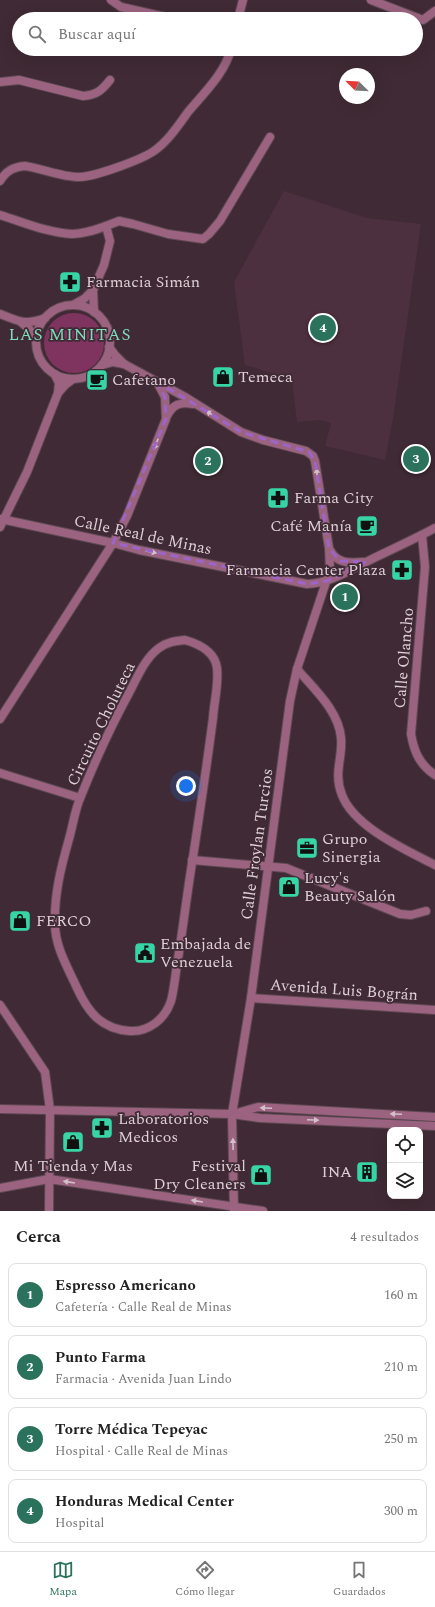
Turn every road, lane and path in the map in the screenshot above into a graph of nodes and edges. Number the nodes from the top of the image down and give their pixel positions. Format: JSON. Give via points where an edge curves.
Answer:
{"nodes":[{"id":1,"x":111,"y":0,"type":"edge"},
{"id":2,"x":243,"y":0,"type":"edge"},
{"id":3,"x":371,"y":0,"type":"edge"},
{"id":4,"x":435,"y":10,"type":"edge"},
{"id":5,"x":143,"y":12,"type":"edge"},
{"id":6,"x":240,"y":12,"type":"edge"},
{"id":7,"x":402,"y":12,"type":"edge"},
{"id":8,"x":423,"y":20,"type":"edge"},
{"id":9,"x":228,"y":56,"type":"edge"},
{"id":10,"x":110,"y":80,"type":"dead end"},
{"id":11,"x":0,"y":82,"type":"edge"},
{"id":12,"x":270,"y":137,"type":"dead end"},
{"id":13,"x":0,"y":181,"type":"edge"},
{"id":14,"x":0,"y":215,"type":"edge"},
{"id":15,"x":106,"y":226,"type":"junction"},
{"id":16,"x":93,"y":290,"type":"junction"},
{"id":17,"x":73,"y":305,"type":"junction"},
{"id":18,"x":94,"y":312,"type":"junction"},
{"id":19,"x":0,"y":314,"type":"edge"},
{"id":20,"x":45,"y":318,"type":"junction"},
{"id":21,"x":21,"y":322,"type":"junction"},
{"id":22,"x":36,"y":341,"type":"junction"},
{"id":23,"x":109,"y":347,"type":"junction"},
{"id":24,"x":124,"y":364,"type":"junction"},
{"id":25,"x":102,"y":365,"type":"junction"},
{"id":26,"x":55,"y":375,"type":"junction"},
{"id":27,"x":73,"y":380,"type":"junction"},
{"id":28,"x":156,"y":381,"type":"junction"},
{"id":29,"x":58,"y":394,"type":"junction"},
{"id":30,"x":198,"y":405,"type":"junction"},
{"id":31,"x":166,"y":419,"type":"junction"},
{"id":32,"x":2,"y":522,"type":"edge"},
{"id":33,"x":435,"y":528,"type":"edge"},
{"id":34,"x":422,"y":535,"type":"junction"},
{"id":35,"x":113,"y":543,"type":"junction"},
{"id":36,"x":329,"y":548,"type":"junction"},
{"id":37,"x":366,"y":562,"type":"junction"},
{"id":38,"x":327,"y":581,"type":"junction"},
{"id":39,"x":297,"y":669,"type":"junction"},
{"id":40,"x":0,"y":719,"type":"edge"},
{"id":41,"x":0,"y":773,"type":"edge"},
{"id":42,"x":435,"y":775,"type":"edge"},
{"id":43,"x":80,"y":798,"type":"junction"},
{"id":44,"x":192,"y":860,"type":"junction"},
{"id":45,"x":435,"y":865,"type":"edge"},
{"id":46,"x":268,"y":866,"type":"junction"},
{"id":47,"x":426,"y":911,"type":"dead end"},
{"id":48,"x":251,"y":998,"type":"junction"},
{"id":49,"x":0,"y":1005,"type":"edge"},
{"id":50,"x":435,"y":1010,"type":"edge"},
{"id":51,"x":0,"y":1109,"type":"edge"},
{"id":52,"x":50,"y":1110,"type":"junction"},
{"id":53,"x":232,"y":1114,"type":"junction"},
{"id":54,"x":435,"y":1117,"type":"edge"},
{"id":55,"x":435,"y":1126,"type":"edge"},
{"id":56,"x":49,"y":1179,"type":"junction"},
{"id":57,"x":0,"y":1188,"type":"edge"},
{"id":58,"x":234,"y":1209,"type":"edge"},
{"id":59,"x":49,"y":1211,"type":"edge"},
{"id":60,"x":263,"y":1211,"type":"edge"}],
"edges":[{"from":1,"to":5,"type":"street","via":[[121,7]]},
{"from":2,"to":6,"type":"street"},
{"from":3,"to":7,"type":"street"},
{"from":4,"to":8,"type":"street"},
{"from":9,"to":13,"type":"street","via":[[215,80],[173,132],[153,152],[88,176],[77,177],[25,166],[9,171]]},
{"from":10,"to":11,"type":"street","via":[[100,91],[83,96],[19,80]]},
{"from":12,"to":15,"type":"street","via":[[220,221],[202,239],[119,222]]},
{"from":14,"to":15,"type":"street","via":[[73,234]]},
{"from":15,"to":16,"type":"street","via":[[110,241],[104,265]]},
{"from":16,"to":17,"type":"street","via":[[84,300]]},
{"from":16,"to":18,"type":"street"},
{"from":17,"to":18,"type":"street"},
{"from":17,"to":20,"type":"street","via":[[57,309]]},
{"from":18,"to":23,"type":"street","via":[[107,327]]},
{"from":19,"to":21,"type":"street"},
{"from":20,"to":21,"type":"street","via":[[33,323]]},
{"from":20,"to":22,"type":"street","via":[[38,329]]},
{"from":21,"to":22,"type":"street","via":[[30,330]]},
{"from":22,"to":26,"type":"street","via":[[41,361]]},
{"from":23,"to":24,"type":"street"},
{"from":23,"to":25,"type":"street"},
{"from":24,"to":25,"type":"street","via":[[113,362]]},
{"from":24,"to":28,"type":"street","name":"Calle Froylan Turcios"},
{"from":25,"to":27,"type":"street","via":[[89,376]]},
{"from":26,"to":27,"type":"street"},
{"from":26,"to":29,"type":"street","via":[[59,383]]},
{"from":27,"to":29,"type":"street"},
{"from":28,"to":30,"type":"street","name":"Calle Froylan Turcios"},
{"from":28,"to":31,"type":"street","via":[[165,397]]},
{"from":29,"to":32,"type":"street","via":[[27,472]]},
{"from":30,"to":31,"type":"street","via":[[176,404]]},
{"from":36,"to":30,"type":"street","name":"Calle Froylan Turcios","one_way":true,"via":[[313,456],[306,450],[241,432]]},
{"from":31,"to":35,"type":"street","one_way":true,"via":[[127,516]]},
{"from":32,"to":35,"type":"street","name":"Calle Real de Minas"},
{"from":33,"to":34,"type":"street","name":"Calle Real de Minas"},
{"from":34,"to":37,"type":"street","name":"Calle Real de Minas"},
{"from":34,"to":42,"type":"street","name":"Calle Olancho","via":[[425,574],[411,734],[413,747],[419,759],[427,770]]},
{"from":35,"to":38,"type":"street","name":"Calle Real de Minas","one_way":true,"via":[[307,584]]},
{"from":35,"to":40,"type":"street"},
{"from":36,"to":37,"type":"street","via":[[333,556],[340,561]]},
{"from":36,"to":38,"type":"street","name":"Calle Froylan Turcios"},
{"from":37,"to":38,"type":"street","name":"Calle Real de Minas"},
{"from":38,"to":39,"type":"street","name":"Calle Froylan Turcios"},
{"from":39,"to":45,"type":"street","via":[[337,720],[341,738],[337,775],[342,795],[349,808],[394,844]]},
{"from":39,"to":46,"type":"street","name":"Calle Froylan Turcios","via":[[290,701]]},
{"from":41,"to":43,"type":"street"},
{"from":43,"to":44,"type":"street","name":"Circuito Choluteca","via":[[117,714],[143,666],[158,649],[171,641],[185,640],[197,643],[208,651],[217,668],[209,752]]},
{"from":43,"to":44,"type":"street","name":"Circuito Choluteca","via":[[56,894],[55,927],[60,952],[84,1003],[94,1016],[106,1024],[119,1030],[144,1030],[155,1024],[164,1014],[170,1002]]},
{"from":44,"to":46,"type":"street"},
{"from":46,"to":47,"type":"street","via":[[286,868],[400,914],[411,915]]},
{"from":46,"to":48,"type":"street","name":"Calle Froylan Turcios"},
{"from":48,"to":50,"type":"street","name":"Avenida Luis Bográn"},
{"from":48,"to":53,"type":"street","name":"Calle Froylan Turcios"},
{"from":49,"to":52,"type":"street","via":[[45,1072]]},
{"from":51,"to":52,"type":"street"},
{"from":52,"to":53,"type":"street"},
{"from":52,"to":56,"type":"street"},
{"from":54,"to":53,"type":"street","one_way":true,"via":[[258,1107]]},
{"from":53,"to":55,"type":"street","one_way":true,"via":[[260,1118]]},
{"from":58,"to":53,"type":"street","name":"Calle Froylan Turcios","one_way":true},
{"from":56,"to":57,"type":"street"},
{"from":58,"to":56,"type":"street","one_way":true},
{"from":56,"to":59,"type":"street"},
{"from":58,"to":60,"type":"street"}]}
